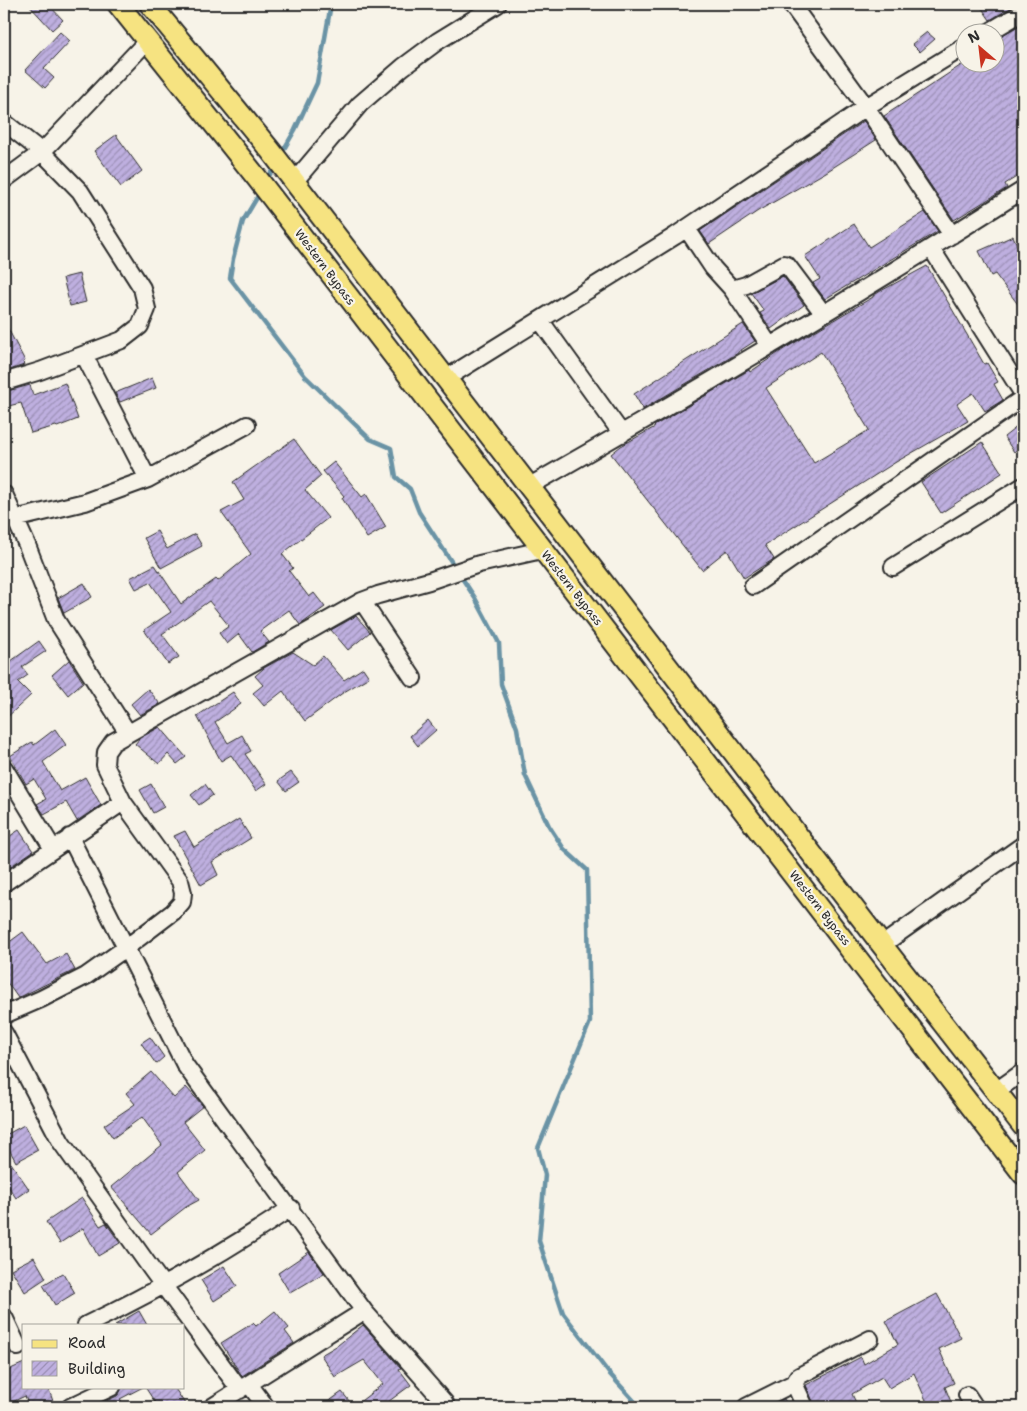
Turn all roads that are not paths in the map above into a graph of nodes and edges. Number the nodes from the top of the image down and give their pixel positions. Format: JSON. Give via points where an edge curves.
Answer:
{"nodes":[{"id":1,"x":118,"y":4,"type":"edge"},
{"id":2,"x":150,"y":4,"type":"edge"},
{"id":3,"x":498,"y":4,"type":"edge"},
{"id":4,"x":791,"y":4,"type":"edge"},
{"id":5,"x":1023,"y":12,"type":"edge"},
{"id":6,"x":1004,"y":23,"type":"edge"},
{"id":7,"x":148,"y":40,"type":"junction"},
{"id":8,"x":954,"y":53,"type":"edge"},
{"id":9,"x":866,"y":107,"type":"junction"},
{"id":10,"x":4,"y":122,"type":"edge"},
{"id":11,"x":42,"y":152,"type":"junction"},
{"id":12,"x":290,"y":176,"type":"junction"},
{"id":13,"x":4,"y":180,"type":"edge"},
{"id":14,"x":1023,"y":190,"type":"edge"},
{"id":15,"x":687,"y":229,"type":"junction"},
{"id":16,"x":952,"y":235,"type":"junction"},
{"id":17,"x":931,"y":248,"type":"junction"},
{"id":18,"x":732,"y":289,"type":"junction"},
{"id":19,"x":824,"y":314,"type":"junction"},
{"id":20,"x":540,"y":320,"type":"junction"},
{"id":21,"x":770,"y":346,"type":"junction"},
{"id":22,"x":84,"y":355,"type":"junction"},
{"id":23,"x":445,"y":379,"type":"junction"},
{"id":24,"x":4,"y":382,"type":"edge"},
{"id":25,"x":1023,"y":394,"type":"edge"},
{"id":26,"x":1023,"y":398,"type":"edge"},
{"id":27,"x":247,"y":425,"type":"dead end"},
{"id":28,"x":622,"y":434,"type":"junction"},
{"id":29,"x":148,"y":479,"type":"junction"},
{"id":30,"x":1023,"y":486,"type":"edge"},
{"id":31,"x":528,"y":487,"type":"junction"},
{"id":32,"x":4,"y":494,"type":"edge"},
{"id":33,"x":9,"y":521,"type":"edge"},
{"id":34,"x":542,"y":550,"type":"junction"},
{"id":35,"x":893,"y":567,"type":"dead end"},
{"id":36,"x":753,"y":586,"type":"dead end"},
{"id":37,"x":362,"y":601,"type":"junction"},
{"id":38,"x":413,"y":678,"type":"dead end"},
{"id":39,"x":128,"y":733,"type":"junction"},
{"id":40,"x":4,"y":768,"type":"edge"},
{"id":41,"x":123,"y":802,"type":"junction"},
{"id":42,"x":70,"y":837,"type":"junction"},
{"id":43,"x":1023,"y":845,"type":"edge"},
{"id":44,"x":53,"y":849,"type":"junction"},
{"id":45,"x":4,"y":883,"type":"edge"},
{"id":46,"x":882,"y":945,"type":"junction"},
{"id":47,"x":127,"y":948,"type":"junction"},
{"id":48,"x":4,"y":1014,"type":"edge"},
{"id":49,"x":4,"y":1033,"type":"edge"},
{"id":50,"x":1023,"y":1072,"type":"edge"},
{"id":51,"x":996,"y":1091,"type":"junction"},
{"id":52,"x":1023,"y":1126,"type":"edge"},
{"id":53,"x":1023,"y":1174,"type":"edge"},
{"id":54,"x":291,"y":1208,"type":"junction"},
{"id":55,"x":164,"y":1286,"type":"junction"},
{"id":56,"x":364,"y":1311,"type":"junction"},
{"id":57,"x":4,"y":1316,"type":"edge"},
{"id":58,"x":88,"y":1324,"type":"edge"},
{"id":59,"x":870,"y":1339,"type":"dead end"},
{"id":60,"x":15,"y":1349,"type":"edge"},
{"id":61,"x":794,"y":1383,"type":"junction"},
{"id":62,"x":245,"y":1387,"type":"junction"},
{"id":63,"x":110,"y":1388,"type":"edge"},
{"id":64,"x":70,"y":1407,"type":"edge"},
{"id":65,"x":212,"y":1407,"type":"edge"},
{"id":66,"x":266,"y":1407,"type":"edge"},
{"id":67,"x":445,"y":1407,"type":"edge"},
{"id":68,"x":746,"y":1407,"type":"edge"},
{"id":69,"x":805,"y":1407,"type":"edge"}],
"edges":[{"from":1,"to":7,"type":"main road","name":"Western Bypass"},
{"from":2,"to":12,"type":"main road","name":"Western Bypass"},
{"from":3,"to":12,"type":"street","via":[[438,42],[388,80]]},
{"from":4,"to":9,"type":"street"},
{"from":5,"to":6,"type":"street"},
{"from":7,"to":11,"type":"street"},
{"from":7,"to":34,"type":"main road","name":"Western Bypass"},
{"from":8,"to":9,"type":"street"},
{"from":9,"to":15,"type":"street"},
{"from":9,"to":16,"type":"street"},
{"from":10,"to":11,"type":"street"},
{"from":11,"to":13,"type":"street"},
{"from":11,"to":22,"type":"street","via":[[80,190],[103,224],[142,288],[147,309],[140,326],[122,340]]},
{"from":12,"to":23,"type":"main road","name":"Western Bypass"},
{"from":14,"to":16,"type":"street"},
{"from":15,"to":18,"type":"street","via":[[713,268]]},
{"from":15,"to":20,"type":"street"},
{"from":16,"to":17,"type":"street"},
{"from":17,"to":19,"type":"street"},
{"from":17,"to":25,"type":"street"},
{"from":18,"to":19,"type":"street","via":[[784,264]]},
{"from":18,"to":21,"type":"street"},
{"from":19,"to":21,"type":"street"},
{"from":20,"to":23,"type":"street"},
{"from":20,"to":28,"type":"street"},
{"from":21,"to":28,"type":"street"},
{"from":22,"to":24,"type":"street"},
{"from":22,"to":29,"type":"street"},
{"from":23,"to":31,"type":"main road","name":"Western Bypass"},
{"from":26,"to":36,"type":"street"},
{"from":27,"to":29,"type":"street"},
{"from":28,"to":31,"type":"street"},
{"from":29,"to":33,"type":"street","via":[[85,502]]},
{"from":30,"to":35,"type":"street"},
{"from":31,"to":46,"type":"main road","name":"Western Bypass"},
{"from":32,"to":33,"type":"street"},
{"from":33,"to":39,"type":"street","via":[[27,545],[56,620]]},
{"from":34,"to":37,"type":"street","via":[[479,564]]},
{"from":34,"to":53,"type":"main road","name":"Western Bypass"},
{"from":37,"to":38,"type":"street"},
{"from":37,"to":39,"type":"street"},
{"from":39,"to":41,"type":"street","via":[[113,742],[106,752],[105,765]]},
{"from":40,"to":44,"type":"street"},
{"from":41,"to":42,"type":"street"},
{"from":41,"to":47,"type":"street","via":[[180,881],[183,893],[182,902],[172,912]]},
{"from":42,"to":44,"type":"street"},
{"from":42,"to":47,"type":"street"},
{"from":43,"to":46,"type":"street"},
{"from":44,"to":45,"type":"street"},
{"from":46,"to":51,"type":"main road","name":"Western Bypass"},
{"from":47,"to":48,"type":"street","via":[[86,976]]},
{"from":47,"to":54,"type":"street","via":[[186,1065]]},
{"from":49,"to":55,"type":"street","via":[[61,1142]]},
{"from":50,"to":51,"type":"street"},
{"from":51,"to":52,"type":"main road","name":"Western Bypass"},
{"from":54,"to":55,"type":"street"},
{"from":54,"to":56,"type":"street"},
{"from":55,"to":58,"type":"street"},
{"from":55,"to":62,"type":"street"},
{"from":56,"to":62,"type":"street"},
{"from":56,"to":67,"type":"street","via":[[445,1403]]},
{"from":57,"to":60,"type":"street"},
{"from":59,"to":61,"type":"street","via":[[799,1376]]},
{"from":61,"to":68,"type":"street"},
{"from":61,"to":69,"type":"street"},
{"from":62,"to":65,"type":"street"},
{"from":62,"to":66,"type":"street"},
{"from":63,"to":64,"type":"street"}]}
